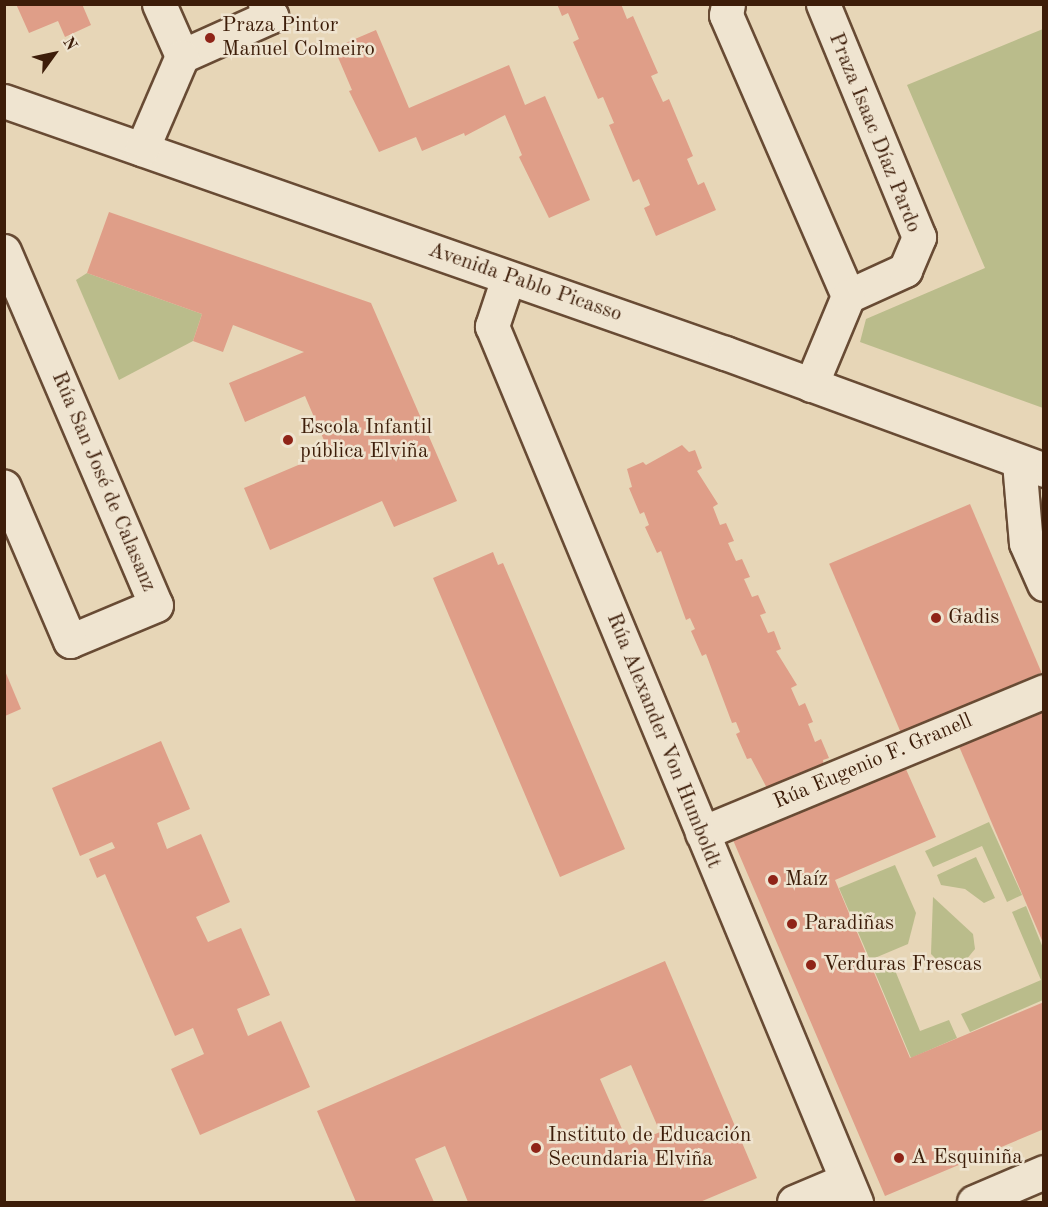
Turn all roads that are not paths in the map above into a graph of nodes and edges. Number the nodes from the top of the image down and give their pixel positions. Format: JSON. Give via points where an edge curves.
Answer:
{"nodes":[{"id":1,"x":159,"y":4,"type":"edge"},
{"id":2,"x":266,"y":4,"type":"edge"},
{"id":3,"x":728,"y":4,"type":"edge"},
{"id":4,"x":823,"y":4,"type":"edge"},
{"id":5,"x":182,"y":56,"type":"junction"},
{"id":6,"x":4,"y":101,"type":"edge"},
{"id":7,"x":142,"y":149,"type":"junction"},
{"id":8,"x":4,"y":251,"type":"edge"},
{"id":9,"x":508,"y":278,"type":"junction"},
{"id":10,"x":848,"y":296,"type":"junction"},
{"id":11,"x":811,"y":385,"type":"junction"},
{"id":12,"x":1031,"y":466,"type":"edge"},
{"id":13,"x":4,"y":487,"type":"edge"},
{"id":14,"x":1044,"y":584,"type":"edge"},
{"id":15,"x":1044,"y":691,"type":"edge"},
{"id":16,"x":702,"y":833,"type":"junction"},
{"id":17,"x":1044,"y":1172,"type":"edge"},
{"id":18,"x":851,"y":1191,"type":"edge"},
{"id":19,"x":794,"y":1203,"type":"edge"},
{"id":20,"x":974,"y":1203,"type":"edge"}],
"edges":[{"from":1,"to":5,"type":"street"},
{"from":2,"to":5,"type":"street","via":[[271,16]]},
{"from":3,"to":10,"type":"street","via":[[726,15]]},
{"from":4,"to":10,"type":"street","name":"Praza Isaac Díaz Pardo","via":[[919,237],[905,270]]},
{"from":5,"to":7,"type":"street"},
{"from":6,"to":7,"type":"street","name":"Avenida Pablo Picasso"},
{"from":7,"to":9,"type":"street","name":"Avenida Pablo Picasso"},
{"from":8,"to":13,"type":"street","name":"Rúa San José de Calasanz","via":[[156,605],[70,641]]},
{"from":9,"to":11,"type":"street","name":"Avenida Pablo Picasso"},
{"from":9,"to":16,"type":"street","name":"Rúa Alexander Von Humboldt","via":[[492,326]]},
{"from":10,"to":11,"type":"street"},
{"from":11,"to":12,"type":"street","name":"Avenida Pablo Picasso"},
{"from":12,"to":14,"type":"street","via":[[1026,543]]},
{"from":15,"to":16,"type":"street","name":"Rúa Eugenio F. Granell"},
{"from":16,"to":18,"type":"street","name":"Rúa Alexander Von Humboldt"},
{"from":17,"to":20,"type":"street"},
{"from":18,"to":19,"type":"street"}]}
